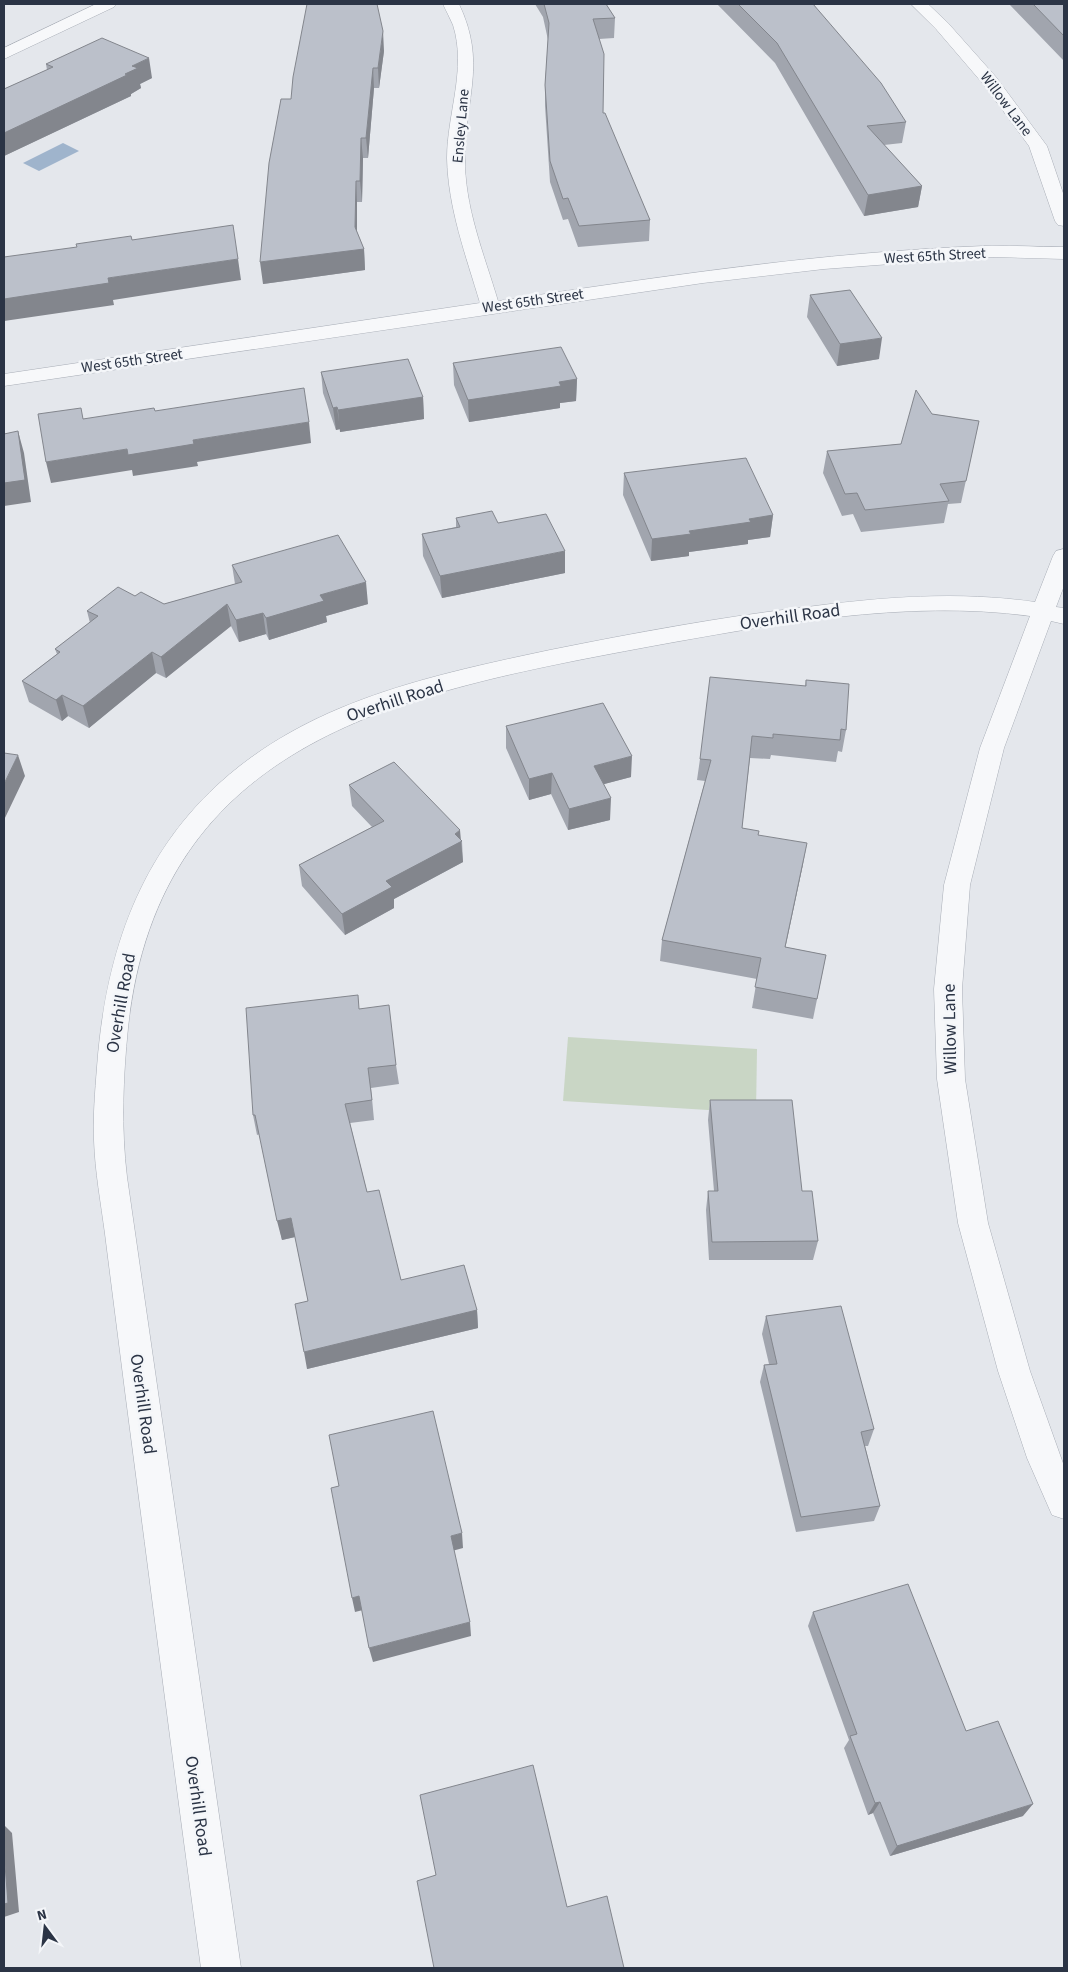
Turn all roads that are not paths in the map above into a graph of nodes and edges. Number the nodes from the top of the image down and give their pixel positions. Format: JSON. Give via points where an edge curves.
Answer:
{"nodes":[{"id":1,"x":108,"y":4,"type":"edge"},
{"id":2,"x":452,"y":4,"type":"edge"},
{"id":3,"x":919,"y":4,"type":"edge"},
{"id":4,"x":4,"y":54,"type":"edge"},
{"id":5,"x":1064,"y":221,"type":"edge"},
{"id":6,"x":1064,"y":253,"type":"edge"},
{"id":7,"x":491,"y":308,"type":"junction"},
{"id":8,"x":4,"y":380,"type":"edge"},
{"id":9,"x":1064,"y":556,"type":"edge"},
{"id":10,"x":1054,"y":613,"type":"edge"},
{"id":11,"x":1064,"y":1503,"type":"edge"},
{"id":12,"x":221,"y":1968,"type":"edge"}],
"edges":[{"from":1,"to":4,"type":"street"},
{"from":2,"to":7,"type":"street","name":"Ensley Lane","via":[[467,44],[457,138],[457,178],[472,248]]},
{"from":3,"to":5,"type":"street","name":"Willow Lane","via":[[990,81],[1038,146]]},
{"from":6,"to":7,"type":"street","name":"West 65th Street","via":[[978,253],[765,269]]},
{"from":7,"to":8,"type":"street","name":"West 65th Street"},
{"from":9,"to":10,"type":"street","name":"Willow Lane"},
{"from":10,"to":11,"type":"street","name":"Willow Lane","via":[[1026,662],[992,748],[957,886],[948,989],[951,1079],[973,1223],[1014,1371],[1044,1458]]},
{"from":10,"to":12,"type":"street","name":"Overhill Road","via":[[957,602],[900,603],[777,618],[649,638],[507,667],[398,696],[362,708],[293,741],[264,760],[218,798],[176,849],[158,880],[134,936],[120,987],[111,1061],[108,1143]]}]}
